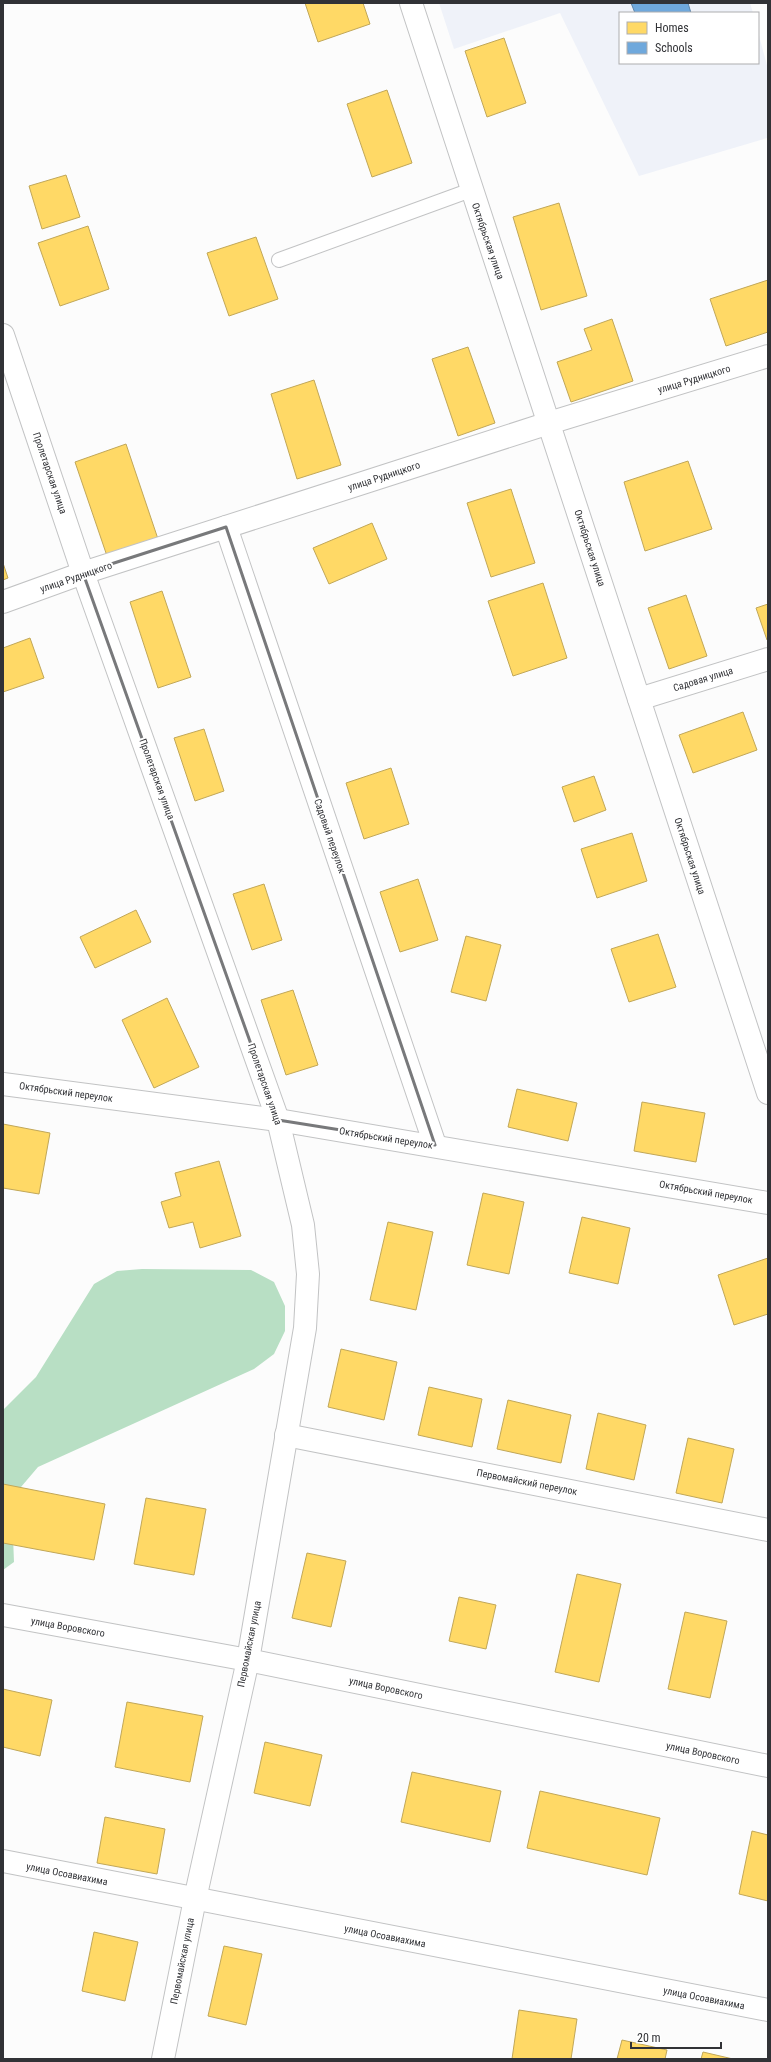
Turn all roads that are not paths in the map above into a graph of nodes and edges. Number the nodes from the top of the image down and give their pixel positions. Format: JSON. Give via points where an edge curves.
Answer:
{"nodes":[{"id":1,"x":411,"y":3,"type":"edge"},
{"id":2,"x":471,"y":190,"type":"junction"},
{"id":3,"x":279,"y":260,"type":"dead end"},
{"id":4,"x":3,"y":335,"type":"edge"},
{"id":5,"x":768,"y":356,"type":"edge"},
{"id":6,"x":549,"y":423,"type":"junction"},
{"id":7,"x":226,"y":527,"type":"junction"},
{"id":8,"x":84,"y":574,"type":"junction"},
{"id":9,"x":3,"y":602,"type":"edge"},
{"id":10,"x":768,"y":659,"type":"edge"},
{"id":11,"x":639,"y":699,"type":"junction"},
{"id":12,"x":3,"y":1084,"type":"edge"},
{"id":13,"x":768,"y":1093,"type":"edge"},
{"id":14,"x":278,"y":1120,"type":"junction"},
{"id":15,"x":435,"y":1145,"type":"junction"},
{"id":16,"x":768,"y":1203,"type":"edge"},
{"id":17,"x":303,"y":1225,"type":"joint"},
{"id":18,"x":286,"y":1435,"type":"junction"},
{"id":19,"x":768,"y":1530,"type":"edge"},
{"id":20,"x":3,"y":1615,"type":"edge"},
{"id":21,"x":248,"y":1660,"type":"junction"},
{"id":22,"x":768,"y":1766,"type":"edge"},
{"id":23,"x":3,"y":1861,"type":"edge"},
{"id":24,"x":195,"y":1899,"type":"junction"},
{"id":25,"x":768,"y":2010,"type":"edge"},
{"id":26,"x":163,"y":2059,"type":"edge"}],
"edges":[{"from":1,"to":2,"type":"street","name":"Октябрьская улица"},
{"from":2,"to":3,"type":"lane"},
{"from":2,"to":6,"type":"street","name":"Октябрьская улица"},
{"from":4,"to":8,"type":"street","name":"Пролетарская улица"},
{"from":5,"to":6,"type":"street","name":"улица Рудницкого"},
{"from":6,"to":7,"type":"street","name":"улица Рудницкого"},
{"from":6,"to":11,"type":"street","name":"Октябрьская улица"},
{"from":7,"to":8,"type":"street","name":"улица Рудницкого"},
{"from":7,"to":15,"type":"street","name":"Садовый переулок"},
{"from":8,"to":9,"type":"street","name":"улица Рудницкого"},
{"from":8,"to":14,"type":"street","name":"Пролетарская улица"},
{"from":10,"to":11,"type":"street","name":"Садовая улица"},
{"from":11,"to":13,"type":"street","name":"Октябрьская улица"},
{"from":12,"to":14,"type":"street","name":"Октябрьский переулок"},
{"from":14,"to":15,"type":"street","name":"Октябрьский переулок"},
{"from":14,"to":17,"type":"street","name":"Пролетарская улица"},
{"from":15,"to":16,"type":"street","name":"Октябрьский переулок"},
{"from":17,"to":18,"type":"street","name":"Первомайская улица","via":[[308,1274],[305,1328]]},
{"from":18,"to":19,"type":"street","name":"Первомайский переулок"},
{"from":18,"to":21,"type":"street","name":"Первомайская улица"},
{"from":20,"to":21,"type":"street","name":"улица Воровского"},
{"from":21,"to":22,"type":"street","name":"улица Воровского"},
{"from":21,"to":24,"type":"street","name":"Первомайская улица"},
{"from":23,"to":24,"type":"street","name":"улица Осоавиахима"},
{"from":24,"to":25,"type":"street","name":"улица Осоавиахима"},
{"from":24,"to":26,"type":"street","name":"Первомайская улица"}]}
